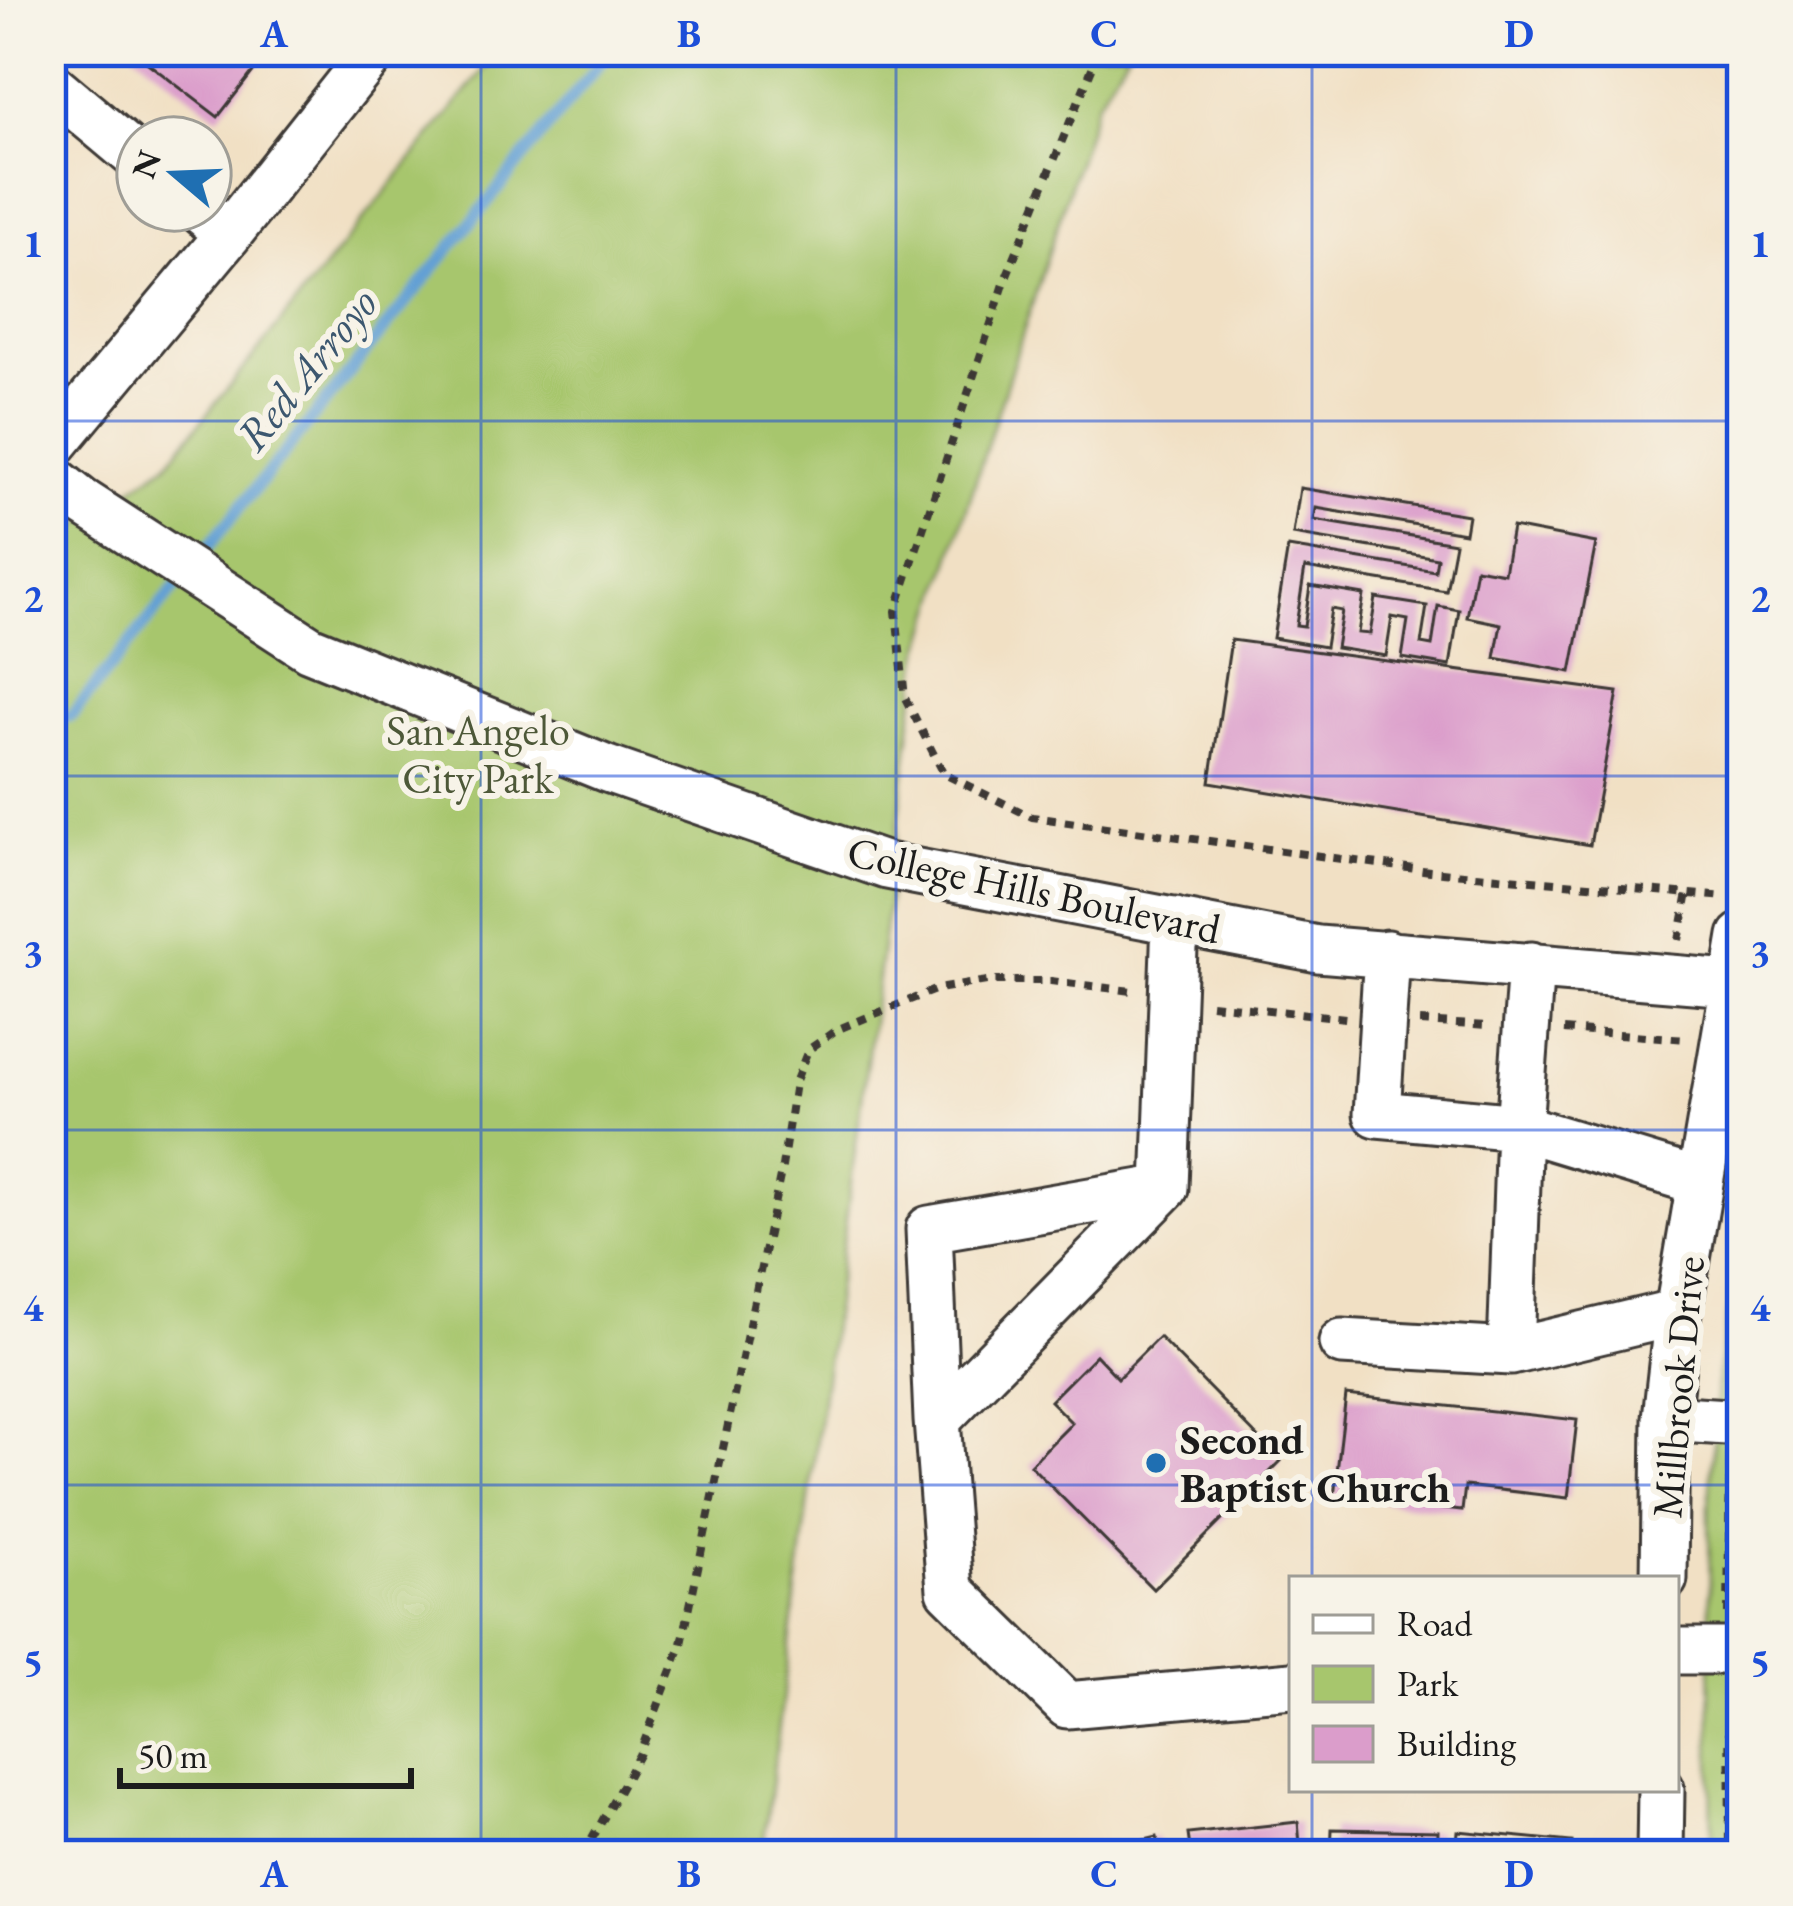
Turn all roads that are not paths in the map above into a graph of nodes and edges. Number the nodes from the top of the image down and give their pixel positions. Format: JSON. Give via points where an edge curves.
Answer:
{"nodes":[{"id":1,"x":374,"y":51,"type":"edge"},
{"id":2,"x":51,"y":85,"type":"edge"},
{"id":3,"x":114,"y":138,"type":"edge"},
{"id":4,"x":234,"y":202,"type":"edge"},
{"id":5,"x":206,"y":234,"type":"edge"},
{"id":6,"x":51,"y":448,"type":"edge"},
{"id":7,"x":66,"y":489,"type":"edge"},
{"id":8,"x":1175,"y":921,"type":"junction"},
{"id":9,"x":1742,"y":936,"type":"edge"},
{"id":10,"x":1387,"y":953,"type":"junction"},
{"id":11,"x":1531,"y":965,"type":"junction"},
{"id":12,"x":1737,"y":983,"type":"edge"},
{"id":13,"x":1520,"y":1127,"type":"junction"},
{"id":14,"x":1700,"y":1182,"type":"junction"},
{"id":15,"x":1165,"y":1188,"type":"junction"},
{"id":16,"x":1678,"y":1312,"type":"junction"},
{"id":17,"x":1342,"y":1342,"type":"dead end"},
{"id":18,"x":1511,"y":1352,"type":"junction"},
{"id":19,"x":1666,"y":1418,"type":"junction"},
{"id":20,"x":937,"y":1420,"type":"junction"},
{"id":21,"x":1737,"y":1422,"type":"edge"},
{"id":22,"x":1664,"y":1576,"type":"edge"},
{"id":23,"x":1679,"y":1651,"type":"edge"},
{"id":24,"x":1735,"y":1651,"type":"edge"},
{"id":25,"x":1289,"y":1685,"type":"edge"},
{"id":26,"x":1661,"y":1792,"type":"edge"},
{"id":27,"x":1660,"y":1855,"type":"edge"}],
"edges":[{"from":1,"to":4,"type":"street"},
{"from":2,"to":3,"type":"street"},
{"from":5,"to":6,"type":"street"},
{"from":7,"to":8,"type":"street","name":"College Hills Boulevard","via":[[310,650],[607,769],[887,866]]},
{"from":8,"to":10,"type":"street","name":"College Hills Boulevard","via":[[1318,949]]},
{"from":8,"to":15,"type":"street"},
{"from":9,"to":12,"type":"street","name":"Millbrook Drive"},
{"from":10,"to":11,"type":"street","name":"College Hills Boulevard"},
{"from":10,"to":13,"type":"street","via":[[1377,1114]]},
{"from":11,"to":12,"type":"street","name":"College Hills Boulevard"},
{"from":11,"to":13,"type":"street"},
{"from":12,"to":14,"type":"street","name":"Millbrook Drive"},
{"from":13,"to":14,"type":"street"},
{"from":13,"to":18,"type":"street"},
{"from":14,"to":16,"type":"street","name":"Millbrook Drive"},
{"from":15,"to":20,"type":"street"},
{"from":15,"to":20,"type":"street","via":[[929,1229]]},
{"from":16,"to":18,"type":"street"},
{"from":16,"to":19,"type":"street","name":"Millbrook Drive"},
{"from":17,"to":18,"type":"street"},
{"from":19,"to":21,"type":"street"},
{"from":19,"to":22,"type":"street","name":"Millbrook Drive"},
{"from":20,"to":25,"type":"street","via":[[950,1590],[1067,1706]]},
{"from":23,"to":24,"type":"street"},
{"from":26,"to":27,"type":"street"}]}
